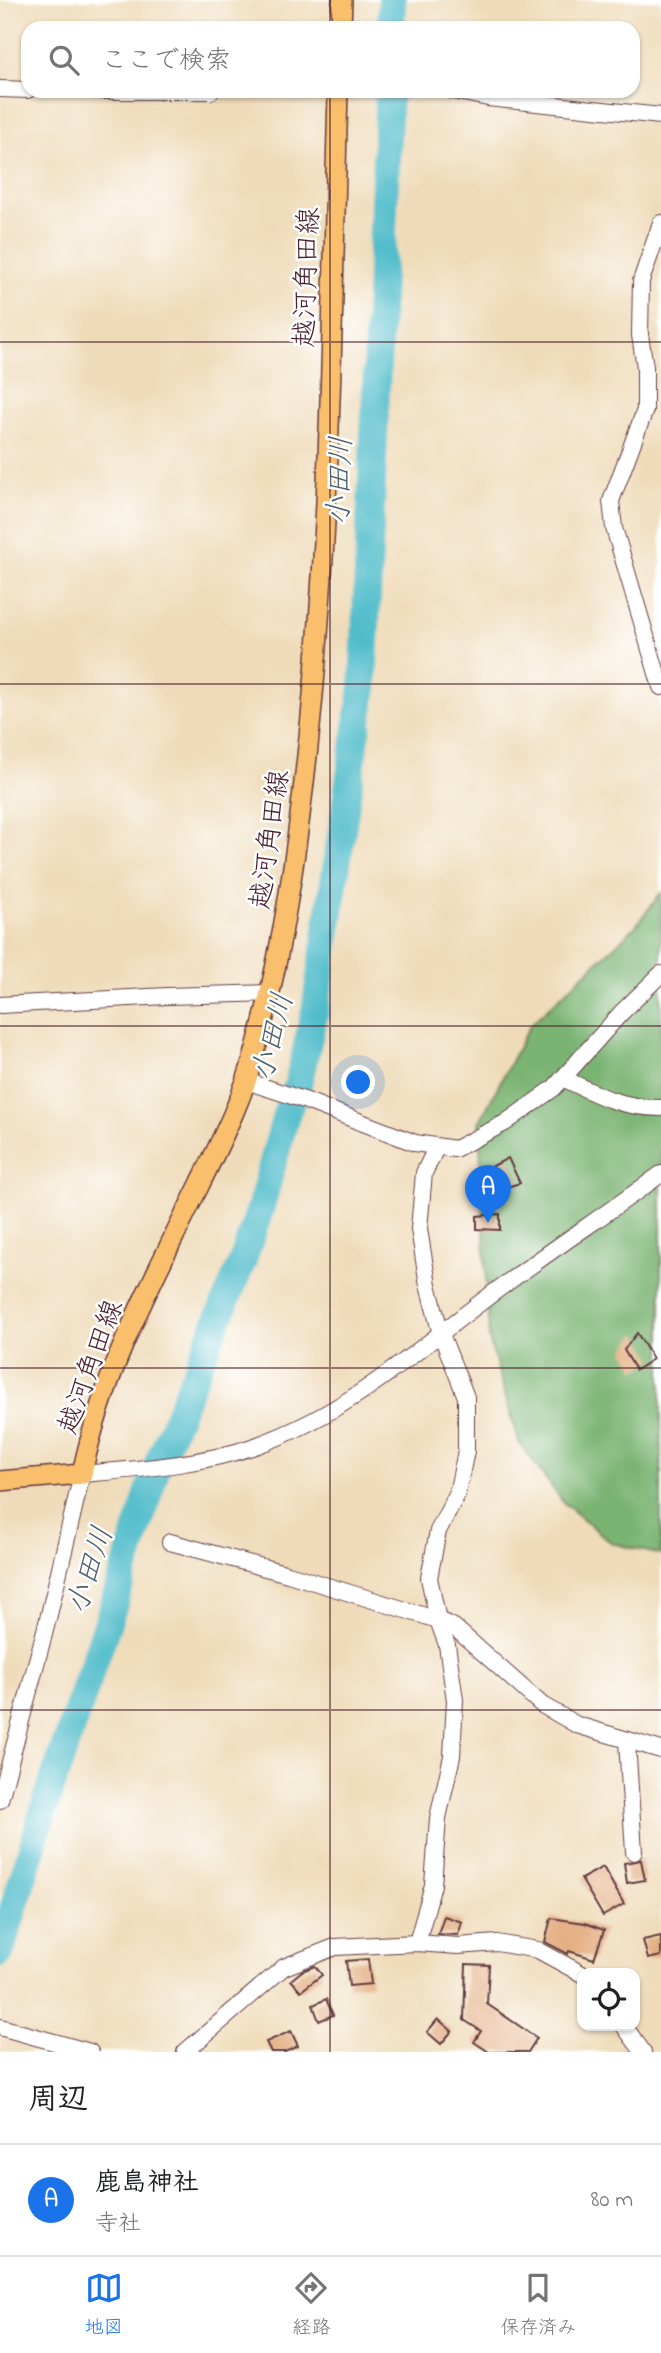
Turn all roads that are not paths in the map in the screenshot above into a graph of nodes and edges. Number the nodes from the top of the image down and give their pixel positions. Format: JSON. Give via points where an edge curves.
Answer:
{"nodes":[{"id":1,"x":342,"y":0,"type":"edge"},
{"id":2,"x":341,"y":21,"type":"edge"},
{"id":3,"x":0,"y":89,"type":"edge"},
{"id":4,"x":21,"y":90,"type":"edge"},
{"id":5,"x":338,"y":98,"type":"edge"},
{"id":6,"x":496,"y":98,"type":"edge"},
{"id":7,"x":661,"y":116,"type":"edge"},
{"id":8,"x":661,"y":223,"type":"edge"},
{"id":9,"x":661,"y":687,"type":"edge"},
{"id":10,"x":661,"y":974,"type":"edge"},
{"id":11,"x":269,"y":993,"type":"junction"},
{"id":12,"x":0,"y":1005,"type":"edge"},
{"id":13,"x":563,"y":1078,"type":"junction"},
{"id":14,"x":246,"y":1082,"type":"junction"},
{"id":15,"x":661,"y":1108,"type":"edge"},
{"id":16,"x":436,"y":1148,"type":"junction"},
{"id":17,"x":661,"y":1174,"type":"edge"},
{"id":18,"x":442,"y":1334,"type":"junction"},
{"id":19,"x":82,"y":1474,"type":"junction"},
{"id":20,"x":0,"y":1480,"type":"edge"},
{"id":21,"x":170,"y":1542,"type":"dead end"},
{"id":22,"x":438,"y":1620,"type":"junction"},
{"id":23,"x":627,"y":1741,"type":"junction"},
{"id":24,"x":661,"y":1750,"type":"edge"},
{"id":25,"x":0,"y":1800,"type":"edge"},
{"id":26,"x":634,"y":1852,"type":"dead end"},
{"id":27,"x":417,"y":1943,"type":"junction"},
{"id":28,"x":577,"y":1970,"type":"edge"},
{"id":29,"x":0,"y":2026,"type":"edge"},
{"id":30,"x":628,"y":2031,"type":"edge"},
{"id":31,"x":90,"y":2052,"type":"edge"},
{"id":32,"x":185,"y":2052,"type":"edge"},
{"id":33,"x":643,"y":2052,"type":"edge"}],
"edges":[{"from":1,"to":2,"type":"main road"},
{"from":3,"to":4,"type":"street"},
{"from":5,"to":11,"type":"main road","name":"越河角田線","via":[[318,656],[286,918]]},
{"from":6,"to":7,"type":"street"},
{"from":8,"to":9,"type":"street","via":[[641,281],[645,410],[611,500],[617,540]]},
{"from":10,"to":13,"type":"street"},
{"from":11,"to":12,"type":"street"},
{"from":11,"to":14,"type":"main road","name":"越河角田線"},
{"from":13,"to":15,"type":"street","via":[[612,1102]]},
{"from":13,"to":16,"type":"street","via":[[505,1123],[455,1149]]},
{"from":14,"to":16,"type":"street"},
{"from":14,"to":19,"type":"main road","name":"越河角田線","via":[[108,1381]]},
{"from":16,"to":18,"type":"street","via":[[424,1173],[419,1229]]},
{"from":17,"to":18,"type":"street"},
{"from":18,"to":19,"type":"street","via":[[356,1397],[254,1447],[211,1458]]},
{"from":18,"to":22,"type":"street","via":[[466,1397],[466,1451],[457,1494],[438,1531],[429,1578]]},
{"from":19,"to":20,"type":"main road","name":"越河角田線"},
{"from":19,"to":25,"type":"street"},
{"from":21,"to":22,"type":"street"},
{"from":22,"to":23,"type":"street","via":[[454,1628],[542,1705],[577,1726]]},
{"from":22,"to":27,"type":"street","via":[[455,1700],[452,1756],[438,1818],[433,1885]]},
{"from":23,"to":24,"type":"street"},
{"from":23,"to":26,"type":"street"},
{"from":27,"to":28,"type":"street","via":[[498,1943],[538,1950]]},
{"from":27,"to":32,"type":"street","via":[[335,1947],[284,1966]]},
{"from":29,"to":31,"type":"street"},
{"from":30,"to":33,"type":"street"}]}
